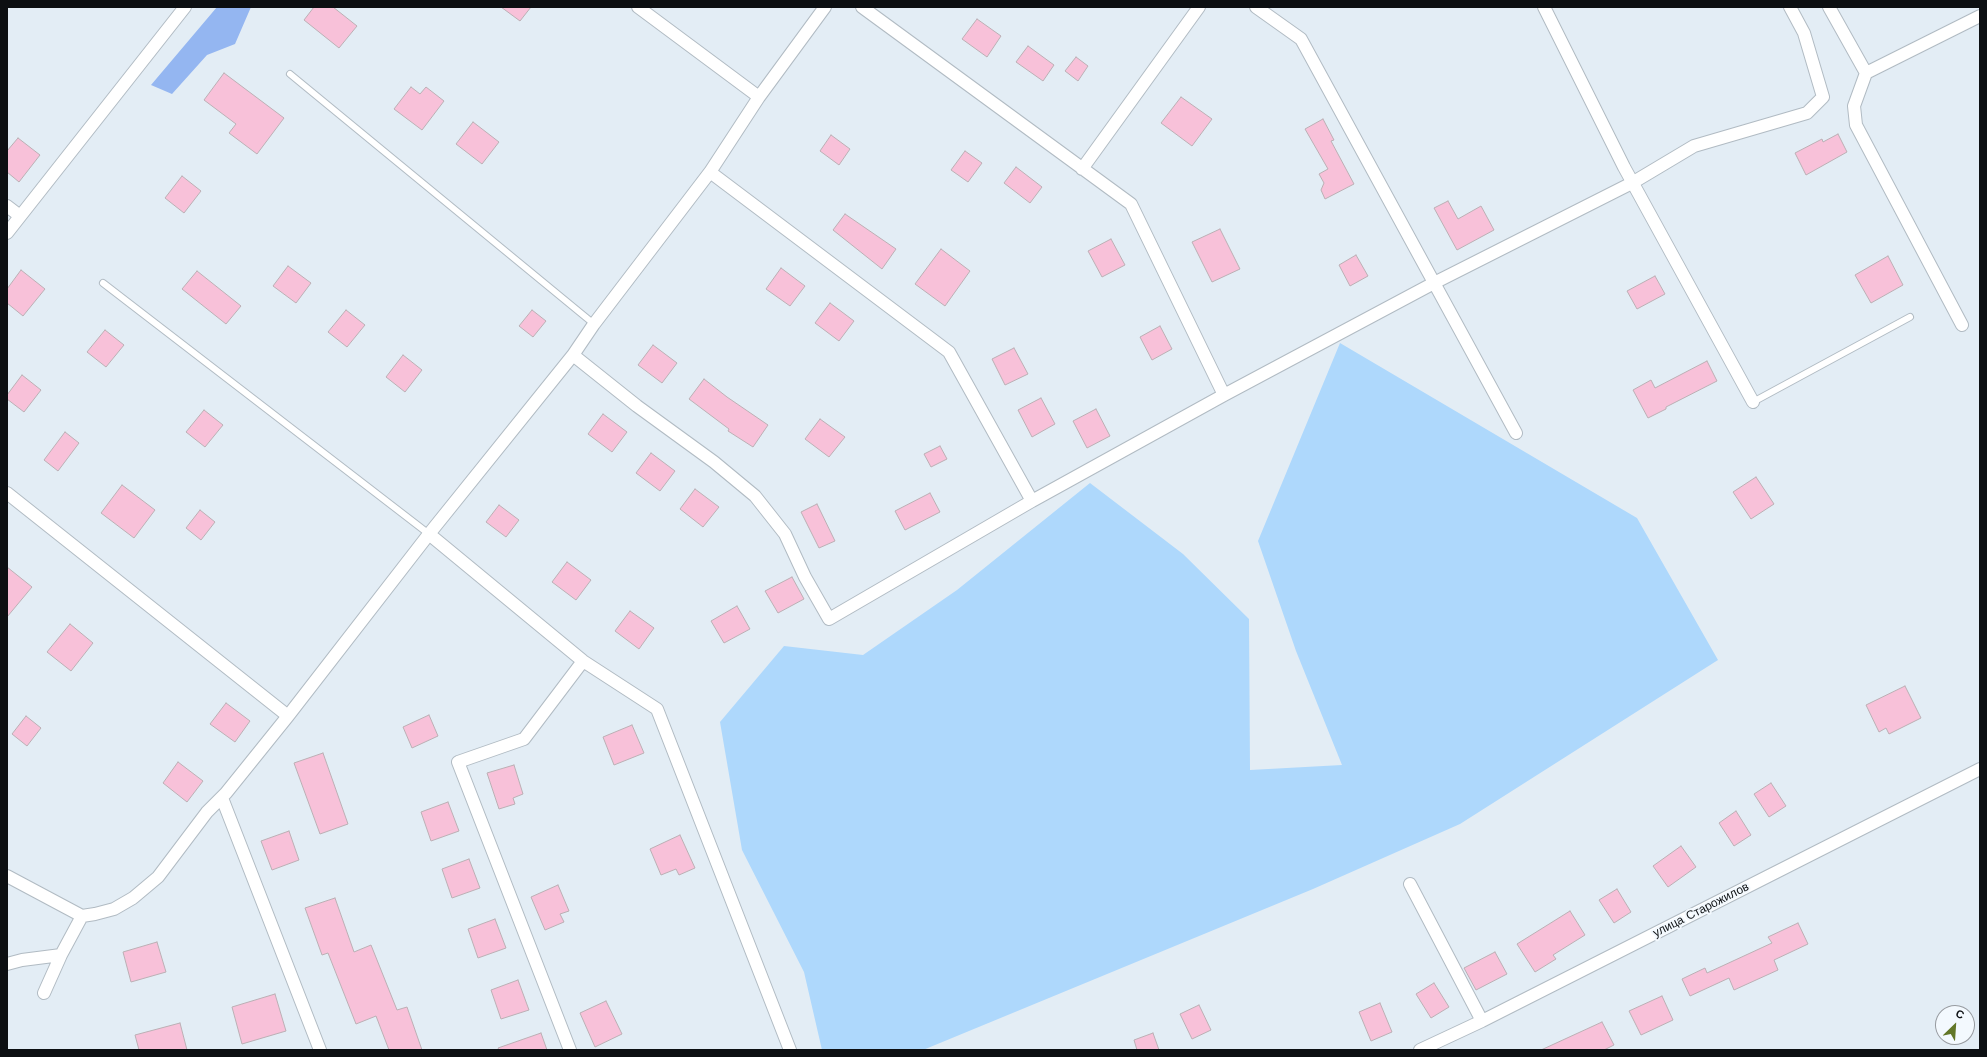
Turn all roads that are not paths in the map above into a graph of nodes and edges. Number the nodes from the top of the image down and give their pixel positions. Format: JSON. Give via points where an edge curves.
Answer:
{"nodes":[{"id":1,"x":185,"y":7,"type":"edge"},
{"id":2,"x":638,"y":7,"type":"edge"},
{"id":3,"x":825,"y":7,"type":"edge"},
{"id":4,"x":862,"y":7,"type":"edge"},
{"id":5,"x":1199,"y":7,"type":"edge"},
{"id":6,"x":1256,"y":7,"type":"edge"},
{"id":7,"x":1544,"y":7,"type":"edge"},
{"id":8,"x":1790,"y":7,"type":"edge"},
{"id":9,"x":1829,"y":7,"type":"edge"},
{"id":10,"x":1980,"y":16,"type":"edge"},
{"id":11,"x":1866,"y":73,"type":"junction"},
{"id":12,"x":290,"y":74,"type":"dead end"},
{"id":13,"x":759,"y":97,"type":"junction"},
{"id":14,"x":1082,"y":169,"type":"junction"},
{"id":15,"x":710,"y":172,"type":"junction"},
{"id":16,"x":1632,"y":183,"type":"junction"},
{"id":17,"x":7,"y":206,"type":"edge"},
{"id":18,"x":20,"y":216,"type":"junction"},
{"id":19,"x":7,"y":232,"type":"edge"},
{"id":20,"x":103,"y":283,"type":"dead end"},
{"id":21,"x":1434,"y":283,"type":"junction"},
{"id":22,"x":1910,"y":317,"type":"dead end"},
{"id":23,"x":594,"y":324,"type":"junction"},
{"id":24,"x":1962,"y":325,"type":"dead end"},
{"id":25,"x":573,"y":355,"type":"junction"},
{"id":26,"x":1224,"y":396,"type":"junction"},
{"id":27,"x":1753,"y":402,"type":"joint"},
{"id":28,"x":1516,"y":433,"type":"dead end"},
{"id":29,"x":7,"y":493,"type":"edge"},
{"id":30,"x":1032,"y":501,"type":"junction"},
{"id":31,"x":428,"y":534,"type":"junction"},
{"id":32,"x":583,"y":661,"type":"junction"},
{"id":33,"x":288,"y":716,"type":"junction"},
{"id":34,"x":1980,"y":769,"type":"edge"},
{"id":35,"x":222,"y":798,"type":"junction"},
{"id":36,"x":7,"y":876,"type":"edge"},
{"id":37,"x":1410,"y":884,"type":"dead end"},
{"id":38,"x":82,"y":916,"type":"junction"},
{"id":39,"x":61,"y":955,"type":"junction"},
{"id":40,"x":7,"y":964,"type":"edge"},
{"id":41,"x":44,"y":993,"type":"dead end"},
{"id":42,"x":1482,"y":1021,"type":"junction"},
{"id":43,"x":320,"y":1050,"type":"edge"},
{"id":44,"x":570,"y":1050,"type":"edge"},
{"id":45,"x":790,"y":1050,"type":"edge"},
{"id":46,"x":1420,"y":1050,"type":"edge"}],
"edges":[{"from":1,"to":18,"type":"street"},
{"from":2,"to":13,"type":"street"},
{"from":3,"to":13,"type":"street"},
{"from":4,"to":14,"type":"street"},
{"from":5,"to":14,"type":"street"},
{"from":6,"to":21,"type":"street","via":[[1301,39]]},
{"from":7,"to":16,"type":"street"},
{"from":8,"to":16,"type":"street","via":[[1804,33],[1822,97],[1807,113],[1694,146]]},
{"from":9,"to":11,"type":"street"},
{"from":10,"to":11,"type":"street"},
{"from":11,"to":24,"type":"street","via":[[1854,106],[1856,125]]},
{"from":12,"to":23,"type":"lane"},
{"from":13,"to":15,"type":"street"},
{"from":14,"to":26,"type":"street","via":[[1131,204]]},
{"from":15,"to":23,"type":"street"},
{"from":15,"to":30,"type":"street","via":[[949,352]]},
{"from":16,"to":21,"type":"street"},
{"from":16,"to":27,"type":"street"},
{"from":17,"to":18,"type":"street"},
{"from":18,"to":19,"type":"street"},
{"from":20,"to":31,"type":"lane"},
{"from":21,"to":26,"type":"street"},
{"from":21,"to":28,"type":"street"},
{"from":22,"to":27,"type":"lane"},
{"from":23,"to":25,"type":"street"},
{"from":25,"to":30,"type":"street","via":[[755,496],[785,534],[805,577],[829,619]]},
{"from":25,"to":31,"type":"street"},
{"from":26,"to":30,"type":"street"},
{"from":29,"to":33,"type":"street"},
{"from":31,"to":32,"type":"street"},
{"from":31,"to":33,"type":"street"},
{"from":32,"to":44,"type":"street","via":[[524,739],[458,762]]},
{"from":32,"to":45,"type":"street","via":[[657,708]]},
{"from":33,"to":35,"type":"street"},
{"from":34,"to":42,"type":"street","name":"улица Старожилов"},
{"from":35,"to":38,"type":"street","via":[[208,812],[158,877],[134,898],[114,909]]},
{"from":35,"to":43,"type":"street"},
{"from":36,"to":38,"type":"street"},
{"from":37,"to":42,"type":"street"},
{"from":38,"to":39,"type":"street"},
{"from":39,"to":40,"type":"street"},
{"from":39,"to":41,"type":"street"},
{"from":42,"to":46,"type":"street","name":"улица Старожилов"}]}
